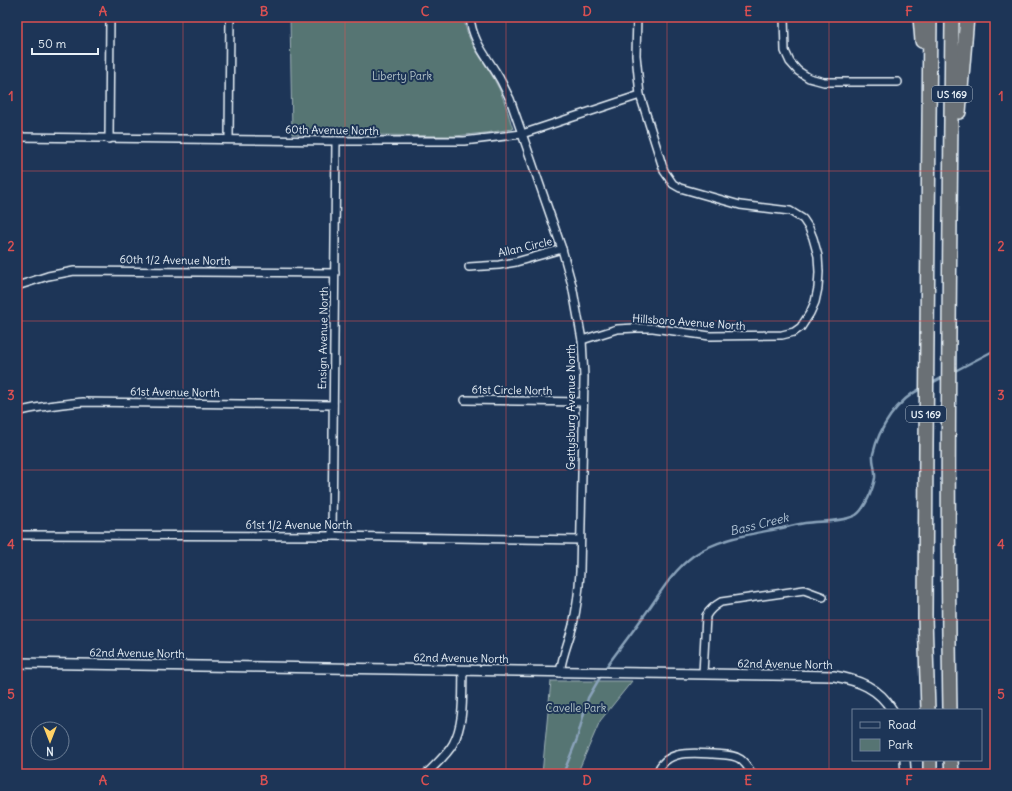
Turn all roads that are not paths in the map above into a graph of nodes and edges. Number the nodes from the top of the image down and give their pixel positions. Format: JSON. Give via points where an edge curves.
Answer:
{"nodes":[{"id":1,"x":110,"y":17,"type":"edge"},
{"id":2,"x":230,"y":17,"type":"edge"},
{"id":3,"x":470,"y":17,"type":"edge"},
{"id":4,"x":637,"y":17,"type":"edge"},
{"id":5,"x":784,"y":17,"type":"edge"},
{"id":6,"x":920,"y":17,"type":"edge"},
{"id":7,"x":930,"y":17,"type":"edge"},
{"id":8,"x":952,"y":17,"type":"edge"},
{"id":9,"x":967,"y":17,"type":"edge"},
{"id":10,"x":898,"y":82,"type":"dead end"},
{"id":11,"x":640,"y":95,"type":"junction"},
{"id":12,"x":929,"y":117,"type":"junction"},
{"id":13,"x":522,"y":134,"type":"junction"},
{"id":14,"x":17,"y":137,"type":"edge"},
{"id":15,"x":109,"y":139,"type":"junction"},
{"id":16,"x":229,"y":139,"type":"junction"},
{"id":17,"x":336,"y":141,"type":"junction"},
{"id":18,"x":951,"y":171,"type":"junction"},
{"id":19,"x":562,"y":249,"type":"junction"},
{"id":20,"x":468,"y":267,"type":"dead end"},
{"id":21,"x":335,"y":273,"type":"junction"},
{"id":22,"x":17,"y":286,"type":"edge"},
{"id":23,"x":582,"y":340,"type":"junction"},
{"id":24,"x":465,"y":400,"type":"dead end"},
{"id":25,"x":583,"y":402,"type":"junction"},
{"id":26,"x":333,"y":405,"type":"junction"},
{"id":27,"x":17,"y":412,"type":"edge"},
{"id":28,"x":17,"y":536,"type":"edge"},
{"id":29,"x":332,"y":536,"type":"junction"},
{"id":30,"x":580,"y":540,"type":"junction"},
{"id":31,"x":823,"y":597,"type":"dead end"},
{"id":32,"x":17,"y":662,"type":"edge"},
{"id":33,"x":463,"y":670,"type":"junction"},
{"id":34,"x":560,"y":672,"type":"junction"},
{"id":35,"x":703,"y":674,"type":"junction"},
{"id":36,"x":891,"y":709,"type":"edge"},
{"id":37,"x":928,"y":709,"type":"edge"},
{"id":38,"x":950,"y":709,"type":"edge"},
{"id":39,"x":905,"y":761,"type":"edge"},
{"id":40,"x":930,"y":761,"type":"edge"},
{"id":41,"x":952,"y":761,"type":"edge"},
{"id":42,"x":426,"y":774,"type":"edge"},
{"id":43,"x":657,"y":774,"type":"edge"},
{"id":44,"x":752,"y":774,"type":"edge"},
{"id":45,"x":906,"y":774,"type":"edge"},
{"id":46,"x":930,"y":774,"type":"edge"},
{"id":47,"x":952,"y":774,"type":"edge"}],
"edges":[{"from":1,"to":15,"type":"street"},
{"from":2,"to":16,"type":"street"},
{"from":3,"to":13,"type":"street","name":"Gettysburg Avenue North","via":[[475,39],[502,81]]},
{"from":4,"to":11,"type":"street","name":"Hillsboro Avenue North","via":[[636,55]]},
{"from":5,"to":10,"type":"street","via":[[785,51],[790,62],[809,78],[824,82]]},
{"from":6,"to":12,"type":"highway"},
{"from":7,"to":12,"type":"highway","number":"US 169"},
{"from":8,"to":18,"type":"highway","number":"US 169"},
{"from":9,"to":18,"type":"highway","via":[[958,125]]},
{"from":11,"to":13,"type":"street","name":"60th Avenue North"},
{"from":11,"to":23,"type":"street","name":"Hillsboro Avenue North","via":[[664,171],[673,184],[740,204],[790,211],[803,219],[809,228],[818,256],[819,272],[815,302],[801,327],[782,336],[710,336],[636,328],[617,329]]},
{"from":12,"to":37,"type":"highway","number":"US 169","via":[[925,601]]},
{"from":13,"to":17,"type":"street","name":"60th Avenue North","via":[[464,141]]},
{"from":13,"to":19,"type":"street","name":"Gettysburg Avenue North"},
{"from":14,"to":15,"type":"street","name":"60th Avenue North"},
{"from":15,"to":16,"type":"street","name":"60th Avenue North"},
{"from":16,"to":17,"type":"street","name":"60th Avenue North"},
{"from":17,"to":21,"type":"street","name":"Ensign Avenue North"},
{"from":18,"to":38,"type":"highway","number":"US 169","via":[[948,405]]},
{"from":19,"to":20,"type":"street","name":"Allan Circle","via":[[516,262]]},
{"from":19,"to":23,"type":"street","name":"Gettysburg Avenue North","via":[[572,285]]},
{"from":21,"to":22,"type":"street","name":"60th 1/2 Avenue North","via":[[74,271]]},
{"from":21,"to":26,"type":"street","name":"Ensign Avenue North"},
{"from":23,"to":25,"type":"street","name":"Gettysburg Avenue North"},
{"from":24,"to":25,"type":"street","name":"61st Circle North"},
{"from":25,"to":30,"type":"street","name":"Gettysburg Avenue North"},
{"from":26,"to":27,"type":"street","name":"61st Avenue North","via":[[83,402],[56,404]]},
{"from":26,"to":29,"type":"street","name":"Ensign Avenue North"},
{"from":28,"to":29,"type":"street","name":"61st 1/2 Avenue North"},
{"from":29,"to":30,"type":"street","name":"61st 1/2 Avenue North"},
{"from":30,"to":34,"type":"street","name":"Gettysburg Avenue North","via":[[578,600]]},
{"from":31,"to":35,"type":"street","via":[[804,590],[715,605],[706,616]]},
{"from":32,"to":33,"type":"street","name":"62nd Avenue North"},
{"from":33,"to":34,"type":"street","name":"62nd Avenue North"},
{"from":33,"to":42,"type":"street","via":[[458,732],[449,750]]},
{"from":34,"to":35,"type":"street","name":"62nd Avenue North"},
{"from":35,"to":36,"type":"street","name":"62nd Avenue North","via":[[846,678],[872,688]]},
{"from":39,"to":45,"type":"street"},
{"from":40,"to":46,"type":"highway"},
{"from":41,"to":47,"type":"highway"},
{"from":43,"to":44,"type":"street","via":[[664,761],[685,753],[731,755],[741,759]]}]}
